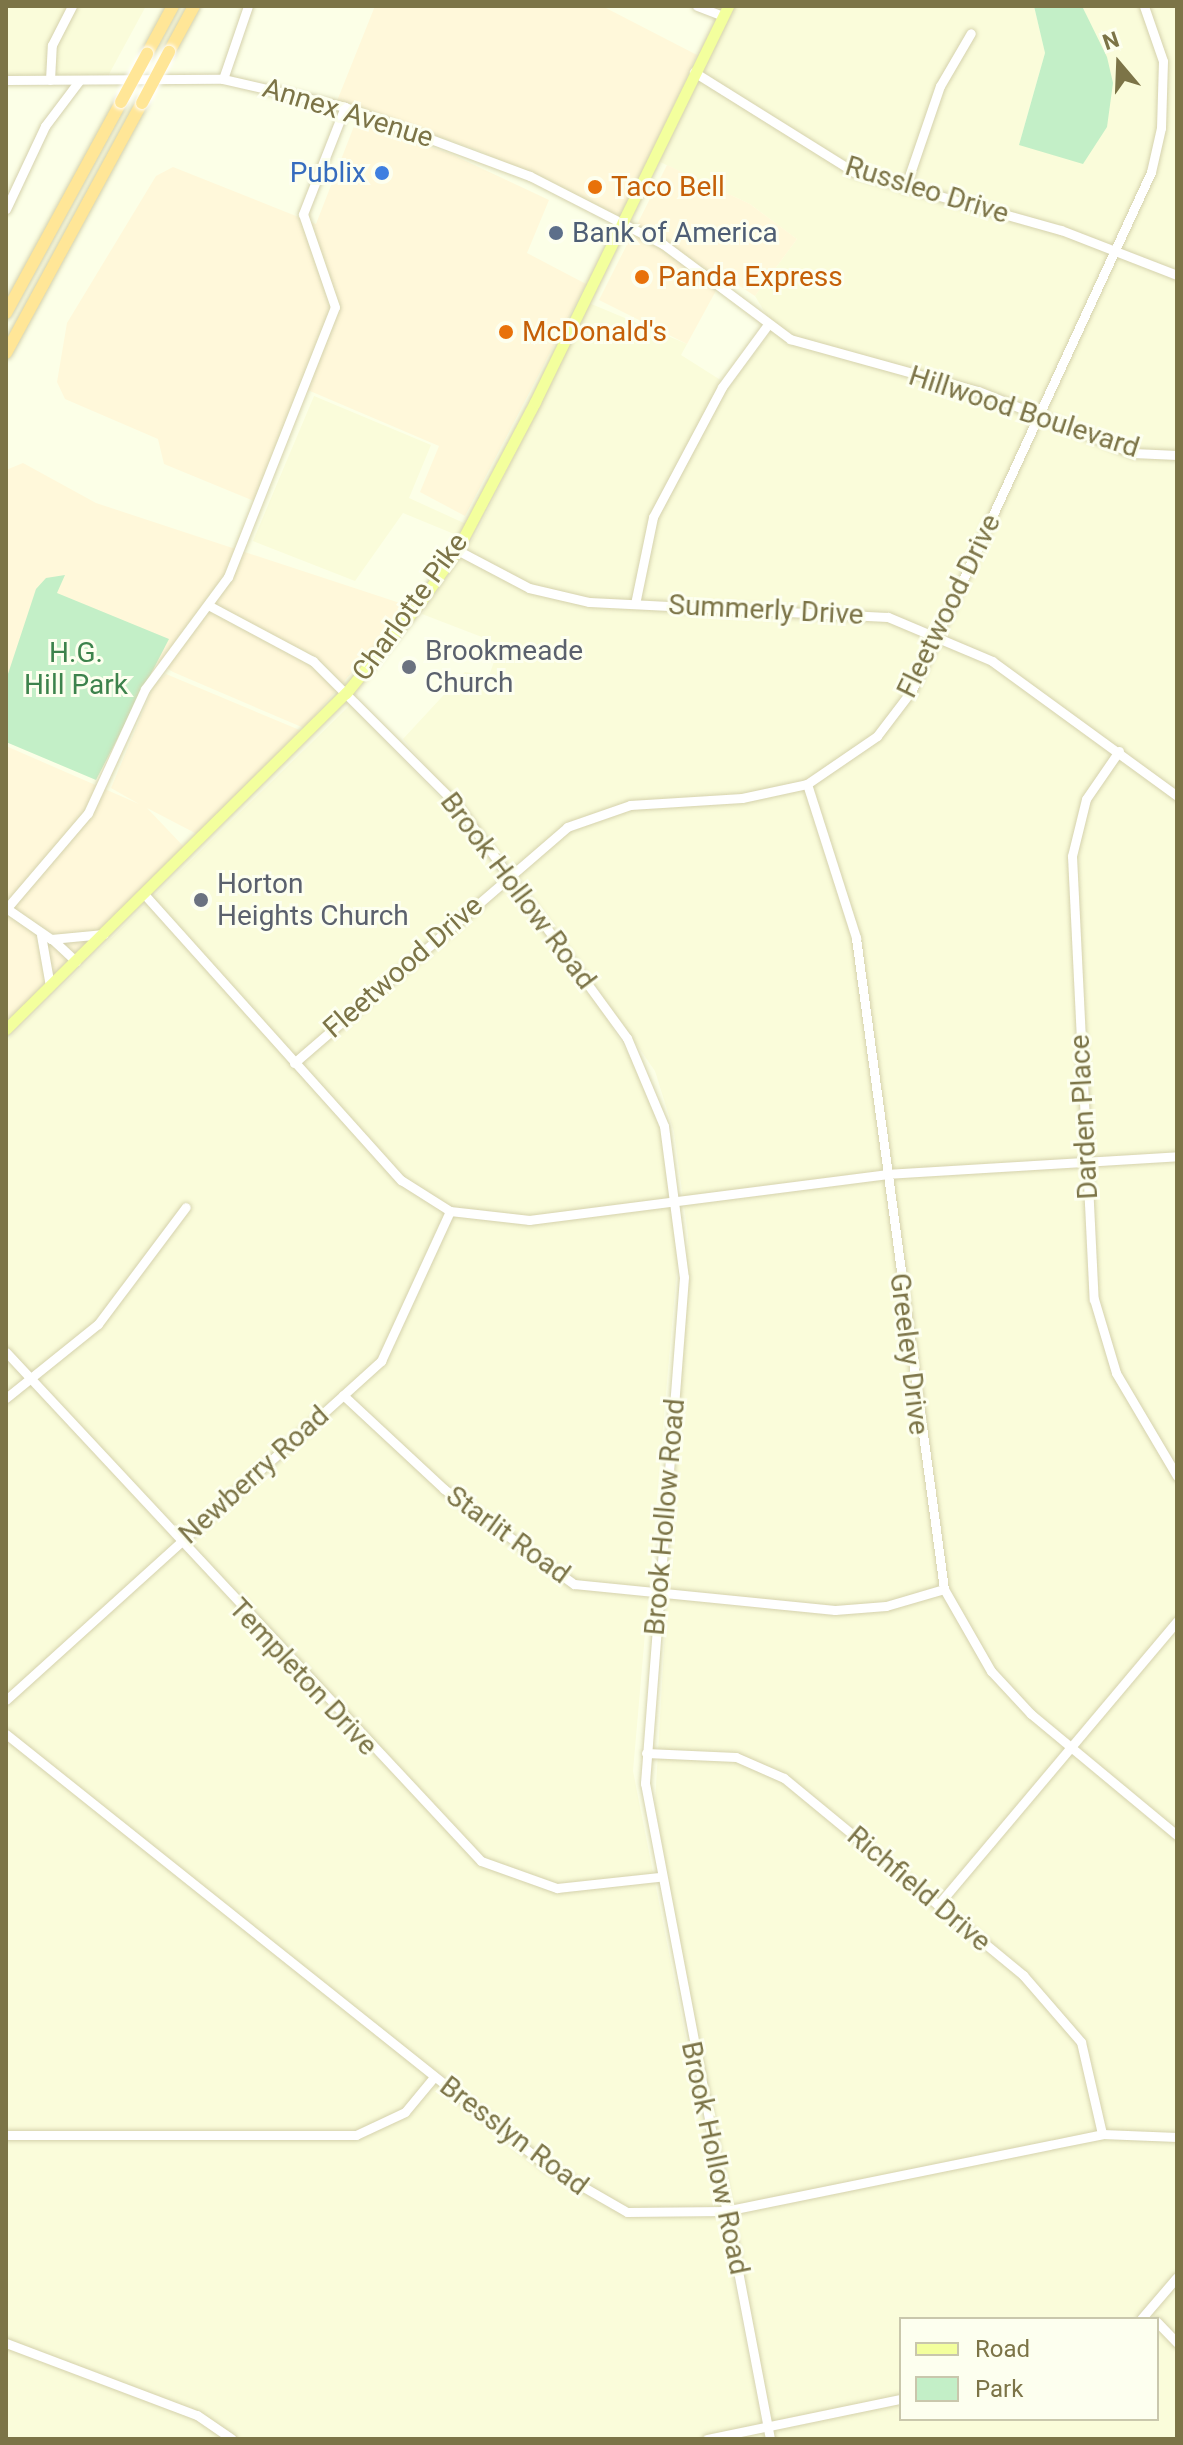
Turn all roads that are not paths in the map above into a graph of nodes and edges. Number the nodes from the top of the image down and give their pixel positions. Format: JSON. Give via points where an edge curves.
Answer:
{"nodes":[{"id":1,"x":72,"y":6,"type":"edge"},
{"id":2,"x":173,"y":6,"type":"edge"},
{"id":3,"x":194,"y":6,"type":"edge"},
{"id":4,"x":248,"y":6,"type":"edge"},
{"id":5,"x":697,"y":6,"type":"edge"},
{"id":6,"x":1144,"y":6,"type":"edge"},
{"id":7,"x":726,"y":11,"type":"edge"},
{"id":8,"x":971,"y":33,"type":"dead end"},
{"id":9,"x":694,"y":72,"type":"junction"},
{"id":10,"x":223,"y":79,"type":"junction"},
{"id":11,"x":6,"y":80,"type":"edge"},
{"id":12,"x":50,"y":80,"type":"junction"},
{"id":13,"x":79,"y":81,"type":"junction"},
{"id":14,"x":345,"y":107,"type":"junction"},
{"id":15,"x":905,"y":188,"type":"junction"},
{"id":16,"x":6,"y":209,"type":"edge"},
{"id":17,"x":624,"y":226,"type":"junction"},
{"id":18,"x":1111,"y":252,"type":"junction"},
{"id":19,"x":1177,"y":275,"type":"edge"},
{"id":20,"x":6,"y":313,"type":"edge"},
{"id":21,"x":766,"y":327,"type":"junction"},
{"id":22,"x":6,"y":353,"type":"edge"},
{"id":23,"x":1039,"y":419,"type":"junction"},
{"id":24,"x":1177,"y":455,"type":"edge"},
{"id":25,"x":457,"y":550,"type":"junction"},
{"id":26,"x":635,"y":604,"type":"junction"},
{"id":27,"x":208,"y":605,"type":"junction"},
{"id":28,"x":938,"y":636,"type":"junction"},
{"id":29,"x":346,"y":693,"type":"junction"},
{"id":30,"x":1119,"y":751,"type":"junction"},
{"id":31,"x":807,"y":784,"type":"junction"},
{"id":32,"x":1177,"y":796,"type":"edge"},
{"id":33,"x":511,"y":873,"type":"junction"},
{"id":34,"x":144,"y":894,"type":"junction"},
{"id":35,"x":6,"y":908,"type":"edge"},
{"id":36,"x":105,"y":934,"type":"junction"},
{"id":37,"x":46,"y":937,"type":"junction"},
{"id":38,"x":76,"y":961,"type":"junction"},
{"id":39,"x":50,"y":986,"type":"junction"},
{"id":40,"x":6,"y":1029,"type":"edge"},
{"id":41,"x":294,"y":1063,"type":"junction"},
{"id":42,"x":1177,"y":1156,"type":"edge"},
{"id":43,"x":1086,"y":1158,"type":"junction"},
{"id":44,"x":886,"y":1174,"type":"junction"},
{"id":45,"x":676,"y":1200,"type":"junction"},
{"id":46,"x":186,"y":1207,"type":"dead end"},
{"id":47,"x":450,"y":1211,"type":"junction"},
{"id":48,"x":6,"y":1352,"type":"edge"},
{"id":49,"x":28,"y":1380,"type":"junction"},
{"id":50,"x":343,"y":1395,"type":"junction"},
{"id":51,"x":6,"y":1398,"type":"edge"},
{"id":52,"x":1177,"y":1476,"type":"edge"},
{"id":53,"x":177,"y":1544,"type":"junction"},
{"id":54,"x":944,"y":1589,"type":"junction"},
{"id":55,"x":659,"y":1596,"type":"junction"},
{"id":56,"x":1177,"y":1621,"type":"edge"},
{"id":57,"x":6,"y":1700,"type":"edge"},
{"id":58,"x":6,"y":1734,"type":"edge"},
{"id":59,"x":1067,"y":1746,"type":"junction"},
{"id":60,"x":646,"y":1753,"type":"junction"},
{"id":61,"x":1177,"y":1835,"type":"edge"},
{"id":62,"x":659,"y":1877,"type":"junction"},
{"id":63,"x":938,"y":1905,"type":"junction"},
{"id":64,"x":434,"y":2077,"type":"junction"},
{"id":65,"x":1102,"y":2134,"type":"junction"},
{"id":66,"x":6,"y":2135,"type":"edge"},
{"id":67,"x":1177,"y":2137,"type":"edge"},
{"id":68,"x":725,"y":2211,"type":"junction"},
{"id":69,"x":1177,"y":2277,"type":"edge"},
{"id":70,"x":1151,"y":2317,"type":"edge"},
{"id":71,"x":1159,"y":2326,"type":"edge"},
{"id":72,"x":6,"y":2343,"type":"edge"},
{"id":73,"x":1177,"y":2343,"type":"edge"},
{"id":74,"x":899,"y":2399,"type":"edge"},
{"id":75,"x":767,"y":2426,"type":"junction"},
{"id":76,"x":232,"y":2439,"type":"edge"},
{"id":77,"x":707,"y":2439,"type":"edge"},
{"id":78,"x":770,"y":2439,"type":"edge"}],
"edges":[{"from":1,"to":12,"type":"street","via":[[52,45]]},
{"from":2,"to":20,"type":"highway","bridge":true},
{"from":3,"to":22,"type":"highway","bridge":true},
{"from":4,"to":10,"type":"street"},
{"from":5,"to":7,"type":"street"},
{"from":6,"to":18,"type":"street","name":"Fleetwood Drive","via":[[1163,61],[1161,128],[1151,172]]},
{"from":7,"to":9,"type":"main road","name":"Charlotte Pike"},
{"from":8,"to":15,"type":"street","via":[[937,92]]},
{"from":9,"to":15,"type":"street","name":"Russleo Drive","via":[[752,102],[832,160]]},
{"from":9,"to":17,"type":"main road","name":"Charlotte Pike"},
{"from":10,"to":13,"type":"street","name":"Annex Avenue"},
{"from":10,"to":14,"type":"street","name":"Annex Avenue"},
{"from":11,"to":12,"type":"street","name":"Annex Avenue"},
{"from":12,"to":13,"type":"street","name":"Annex Avenue"},
{"from":13,"to":16,"type":"street","via":[[45,126]]},
{"from":14,"to":17,"type":"street","name":"Annex Avenue","via":[[530,176]]},
{"from":14,"to":27,"type":"street","via":[[303,214],[335,307],[228,577]]},
{"from":15,"to":18,"type":"street","name":"Russleo Drive","via":[[1061,230]]},
{"from":17,"to":21,"type":"street","name":"Hillwood Boulevard","via":[[682,255]]},
{"from":17,"to":25,"type":"main road","name":"Charlotte Pike"},
{"from":18,"to":19,"type":"street","name":"Russleo Drive"},
{"from":18,"to":23,"type":"street","name":"Fleetwood Drive"},
{"from":21,"to":23,"type":"street","name":"Hillwood Boulevard","via":[[826,351],[978,391]]},
{"from":21,"to":26,"type":"street","via":[[722,387],[653,517]]},
{"from":23,"to":24,"type":"street","name":"Hillwood Boulevard","via":[[1133,453]]},
{"from":23,"to":28,"type":"street","name":"Fleetwood Drive"},
{"from":25,"to":26,"type":"street","name":"Summerly Drive","via":[[529,588]]},
{"from":25,"to":29,"type":"main road","name":"Charlotte Pike"},
{"from":26,"to":28,"type":"street","name":"Summerly Drive","via":[[846,610]]},
{"from":27,"to":29,"type":"street","name":"Brook Hollow Road","via":[[296,648]]},
{"from":27,"to":35,"type":"street","via":[[145,689],[88,813]]},
{"from":28,"to":30,"type":"street","name":"Summerly Drive","via":[[992,661]]},
{"from":28,"to":31,"type":"street","name":"Fleetwood Drive","via":[[912,690],[877,736]]},
{"from":29,"to":33,"type":"street","name":"Brook Hollow Road","via":[[457,805]]},
{"from":29,"to":34,"type":"main road","name":"Charlotte Pike"},
{"from":30,"to":32,"type":"street","name":"Summerly Drive"},
{"from":30,"to":43,"type":"street","name":"Darden Place","via":[[1086,799],[1072,856]]},
{"from":31,"to":33,"type":"street","name":"Fleetwood Drive","via":[[742,798],[600,812],[567,827]]},
{"from":31,"to":44,"type":"street","name":"Greeley Drive","via":[[853,924]]},
{"from":33,"to":41,"type":"street","name":"Fleetwood Drive"},
{"from":33,"to":45,"type":"street","name":"Brook Hollow Road","via":[[639,1060],[664,1126]]},
{"from":34,"to":36,"type":"main road","name":"Charlotte Pike"},
{"from":34,"to":41,"type":"street"},
{"from":35,"to":37,"type":"street"},
{"from":36,"to":37,"type":"street"},
{"from":36,"to":38,"type":"main road","name":"Charlotte Pike"},
{"from":37,"to":38,"type":"street"},
{"from":37,"to":39,"type":"street"},
{"from":38,"to":39,"type":"main road","name":"Charlotte Pike"},
{"from":39,"to":40,"type":"main road","name":"Charlotte Pike"},
{"from":41,"to":47,"type":"street","via":[[401,1180]]},
{"from":42,"to":43,"type":"street"},
{"from":43,"to":44,"type":"street"},
{"from":43,"to":52,"type":"street","name":"Darden Place","via":[[1103,1337]]},
{"from":44,"to":45,"type":"street"},
{"from":44,"to":54,"type":"street","name":"Greeley Drive"},
{"from":45,"to":47,"type":"street","via":[[529,1220]]},
{"from":45,"to":55,"type":"street","name":"Brook Hollow Road","via":[[684,1277]]},
{"from":46,"to":49,"type":"street","via":[[122,1298]]},
{"from":47,"to":50,"type":"street","name":"Newberry Road","via":[[388,1351]]},
{"from":48,"to":49,"type":"street","name":"Templeton Drive"},
{"from":49,"to":51,"type":"street"},
{"from":49,"to":53,"type":"street","name":"Templeton Drive"},
{"from":50,"to":53,"type":"street","name":"Newberry Road"},
{"from":50,"to":55,"type":"street","name":"Starlit Road","via":[[401,1454],[548,1571],[592,1589]]},
{"from":53,"to":57,"type":"street","name":"Newberry Road"},
{"from":53,"to":62,"type":"street","name":"Templeton Drive","via":[[481,1861],[557,1888]]},
{"from":54,"to":55,"type":"street","name":"Starlit Road","via":[[886,1606],[835,1610]]},
{"from":54,"to":59,"type":"street","name":"Greeley Drive","via":[[991,1671]]},
{"from":55,"to":60,"type":"street","name":"Brook Hollow Road"},
{"from":56,"to":59,"type":"street"},
{"from":58,"to":64,"type":"street","name":"Bresslyn Road"},
{"from":59,"to":61,"type":"street","name":"Greeley Drive"},
{"from":59,"to":63,"type":"street"},
{"from":60,"to":62,"type":"street","name":"Brook Hollow Road"},
{"from":60,"to":63,"type":"street","name":"Richfield Drive","via":[[736,1757],[784,1778]]},
{"from":62,"to":68,"type":"street","name":"Brook Hollow Road"},
{"from":63,"to":65,"type":"street","name":"Richfield Drive","via":[[1068,2023],[1089,2065]]},
{"from":64,"to":66,"type":"street","via":[[405,2112],[356,2135]]},
{"from":64,"to":68,"type":"street","name":"Bresslyn Road","via":[[603,2202],[656,2216]]},
{"from":65,"to":67,"type":"street","name":"Bresslyn Road"},
{"from":65,"to":68,"type":"street","name":"Bresslyn Road"},
{"from":68,"to":75,"type":"street","name":"Brook Hollow Road"},
{"from":69,"to":70,"type":"street"},
{"from":71,"to":73,"type":"street"},
{"from":72,"to":76,"type":"street","via":[[169,2403]]},
{"from":74,"to":75,"type":"street"},
{"from":75,"to":77,"type":"street"},
{"from":75,"to":78,"type":"street","name":"Brook Hollow Road"}]}
